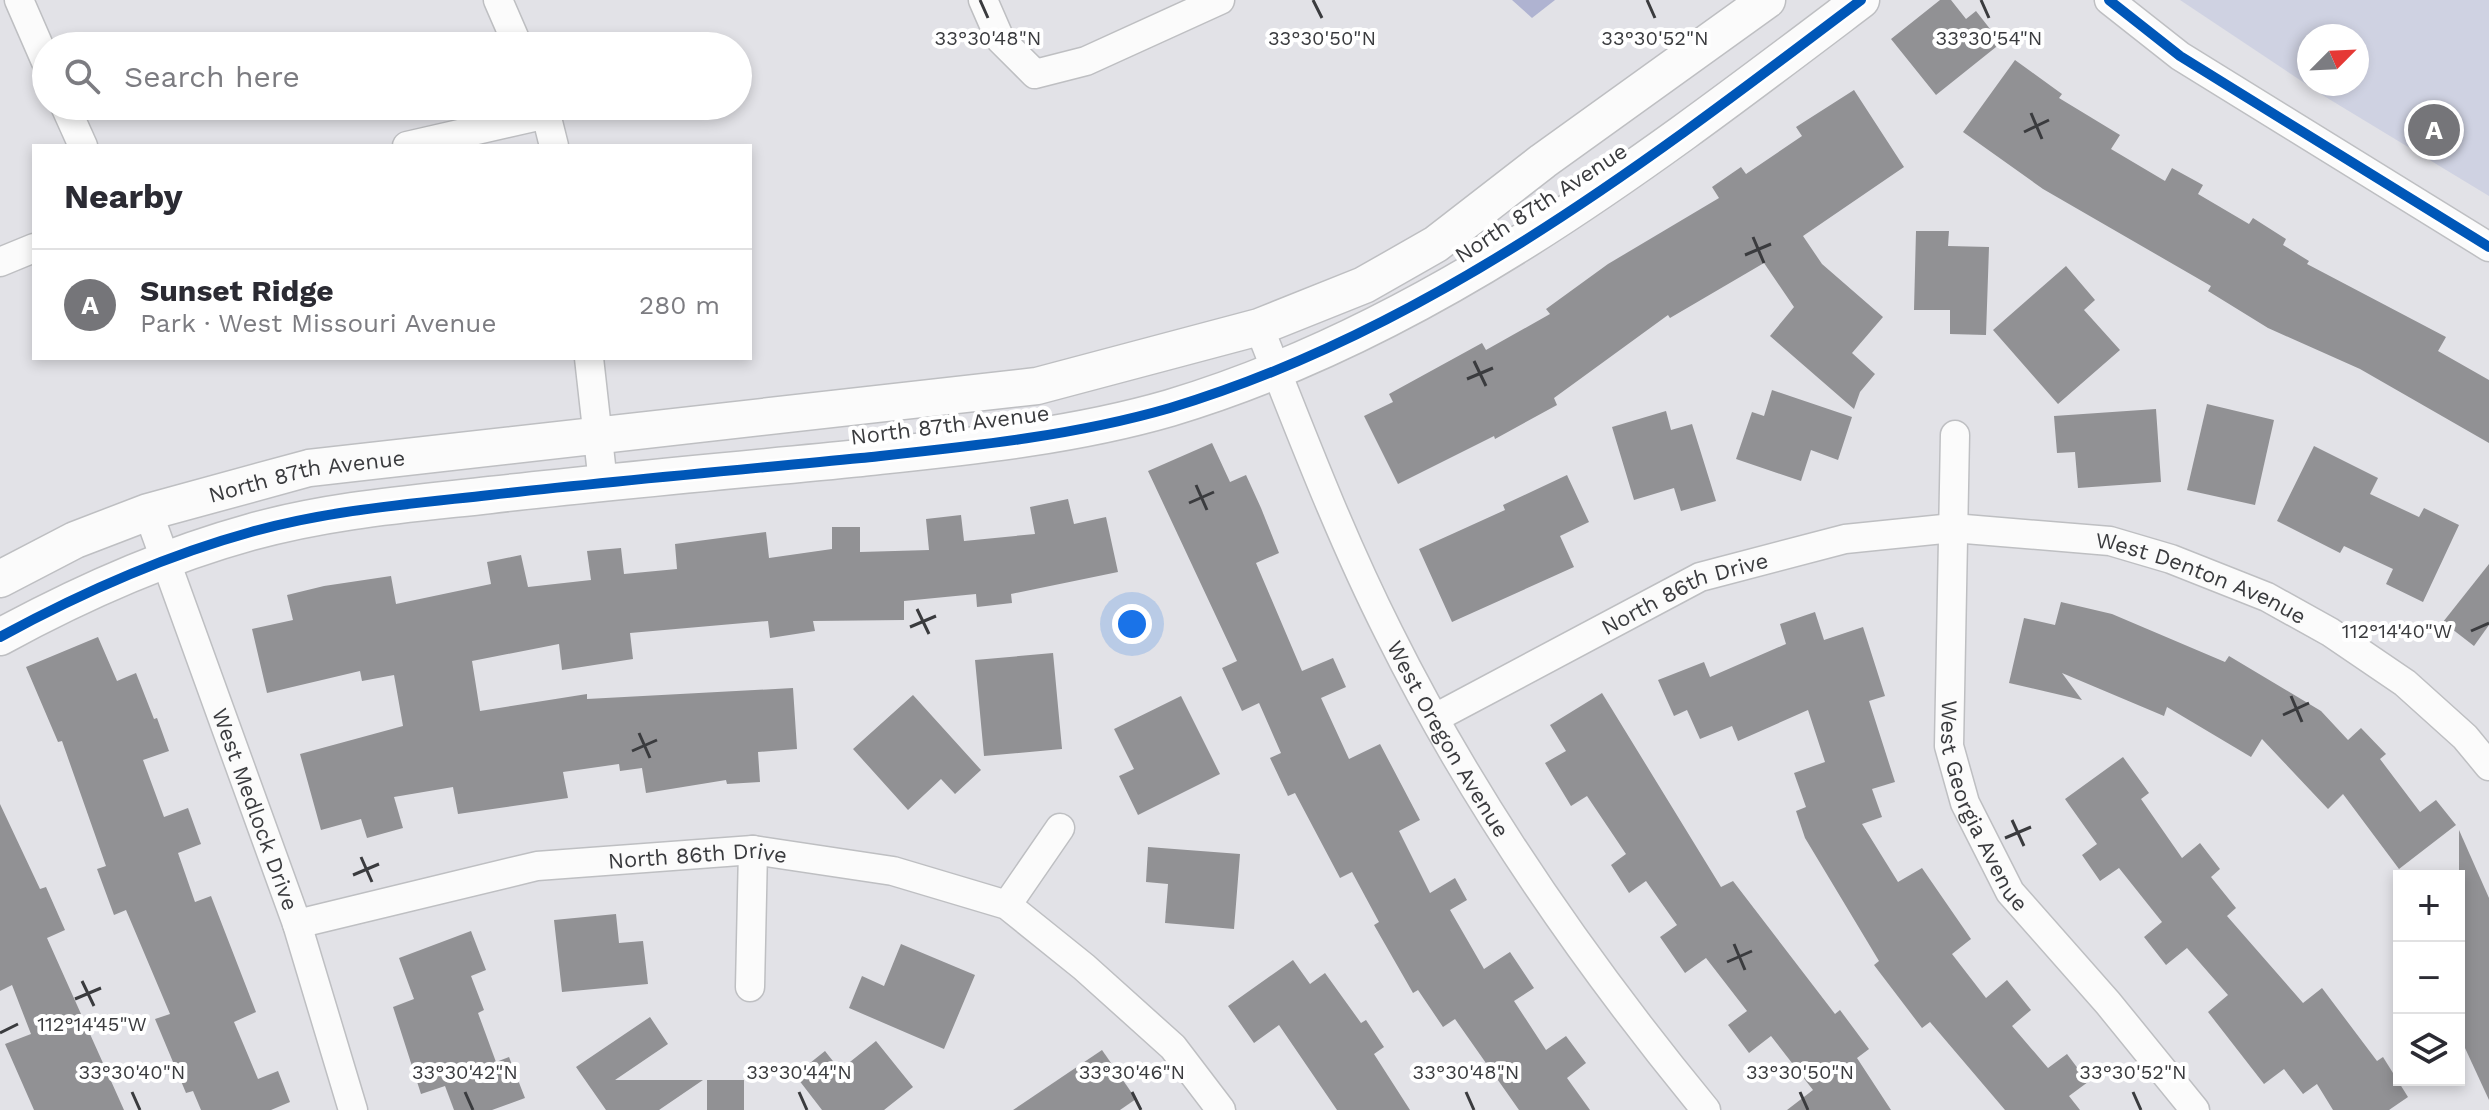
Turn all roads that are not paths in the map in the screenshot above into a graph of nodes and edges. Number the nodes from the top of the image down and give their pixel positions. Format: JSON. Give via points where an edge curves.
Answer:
{"nodes":[{"id":1,"x":19,"y":0,"type":"edge"},
{"id":2,"x":498,"y":0,"type":"edge"},
{"id":3,"x":983,"y":0,"type":"edge"},
{"id":4,"x":1220,"y":0,"type":"edge"},
{"id":5,"x":1767,"y":0,"type":"edge"},
{"id":6,"x":1861,"y":0,"type":"edge"},
{"id":7,"x":2109,"y":0,"type":"edge"},
{"id":8,"x":33,"y":32,"type":"edge"},
{"id":9,"x":512,"y":32,"type":"edge"},
{"id":10,"x":71,"y":120,"type":"edge"},
{"id":11,"x":507,"y":120,"type":"edge"},
{"id":12,"x":548,"y":120,"type":"edge"},
{"id":13,"x":82,"y":144,"type":"edge"},
{"id":14,"x":415,"y":144,"type":"edge"},
{"id":15,"x":554,"y":144,"type":"edge"},
{"id":16,"x":2489,"y":247,"type":"edge"},
{"id":17,"x":32,"y":249,"type":"edge"},
{"id":18,"x":0,"y":262,"type":"edge"},
{"id":19,"x":1259,"y":327,"type":"junction"},
{"id":20,"x":589,"y":360,"type":"edge"},
{"id":21,"x":1276,"y":370,"type":"junction"},
{"id":22,"x":597,"y":435,"type":"junction"},
{"id":23,"x":1955,"y":435,"type":"dead end"},
{"id":24,"x":603,"y":483,"type":"junction"},
{"id":25,"x":148,"y":512,"type":"junction"},
{"id":26,"x":1953,"y":528,"type":"junction"},
{"id":27,"x":167,"y":560,"type":"junction"},
{"id":28,"x":0,"y":579,"type":"edge"},
{"id":29,"x":0,"y":637,"type":"edge"},
{"id":30,"x":1435,"y":718,"type":"junction"},
{"id":31,"x":2489,"y":766,"type":"edge"},
{"id":32,"x":1060,"y":828,"type":"dead end"},
{"id":33,"x":753,"y":850,"type":"junction"},
{"id":34,"x":1007,"y":905,"type":"junction"},
{"id":35,"x":297,"y":924,"type":"junction"},
{"id":36,"x":750,"y":987,"type":"dead end"},
{"id":37,"x":353,"y":1110,"type":"edge"},
{"id":38,"x":1221,"y":1110,"type":"edge"},
{"id":39,"x":1706,"y":1110,"type":"edge"},
{"id":40,"x":2195,"y":1110,"type":"edge"}],
"edges":[{"from":1,"to":8,"type":"street"},
{"from":2,"to":9,"type":"street"},
{"from":3,"to":4,"type":"street","via":[[1000,39],[1035,74],[1086,61]]},
{"from":5,"to":19,"type":"street","name":"North 87th Avenue","via":[[1436,244],[1364,285]]},
{"from":6,"to":21,"type":"street","name":"North 87th Avenue","via":[[1701,121],[1527,240],[1348,341]]},
{"from":7,"to":16,"type":"street","via":[[2180,56]]},
{"from":10,"to":13,"type":"street"},
{"from":11,"to":14,"type":"street"},
{"from":12,"to":15,"type":"street"},
{"from":17,"to":18,"type":"street"},
{"from":19,"to":21,"type":"street","name":"West Oregon Avenue"},
{"from":19,"to":22,"type":"street","name":"North 87th Avenue","via":[[1037,386]]},
{"from":20,"to":22,"type":"street"},
{"from":21,"to":24,"type":"street","name":"North 87th Avenue","via":[[1167,409],[987,445]]},
{"from":21,"to":30,"type":"street","name":"West Oregon Avenue","via":[[1346,541]]},
{"from":22,"to":24,"type":"street"},
{"from":22,"to":25,"type":"street","name":"North 87th Avenue","via":[[309,468]]},
{"from":23,"to":26,"type":"street","name":"West Georgia Avenue"},
{"from":24,"to":27,"type":"street","name":"North 87th Avenue","via":[[325,515],[250,532]]},
{"from":25,"to":27,"type":"street","name":"West Medlock Drive"},
{"from":25,"to":28,"type":"street","name":"North 87th Avenue","via":[[75,540]]},
{"from":26,"to":30,"type":"street","name":"North 86th Drive","via":[[1845,539],[1700,577]]},
{"from":26,"to":31,"type":"street","name":"West Denton Avenue","via":[[2110,541],[2267,597],[2405,683]]},
{"from":26,"to":40,"type":"street","name":"West Georgia Avenue","via":[[1949,746],[1965,803],[2010,892]]},
{"from":27,"to":29,"type":"street","name":"North 87th Avenue"},
{"from":27,"to":35,"type":"street","name":"West Medlock Drive"},
{"from":30,"to":39,"type":"street","name":"West Oregon Avenue","via":[[1537,887]]},
{"from":32,"to":34,"type":"street"},
{"from":33,"to":34,"type":"street","name":"North 86th Drive","via":[[893,871]]},
{"from":33,"to":35,"type":"street","name":"North 86th Drive","via":[[537,866]]},
{"from":33,"to":36,"type":"street"},
{"from":34,"to":38,"type":"street","via":[[1173,1047]]},
{"from":35,"to":37,"type":"street","name":"West Medlock Drive"}]}
